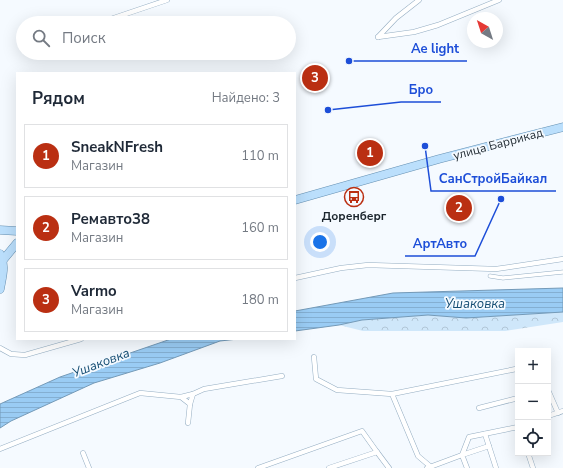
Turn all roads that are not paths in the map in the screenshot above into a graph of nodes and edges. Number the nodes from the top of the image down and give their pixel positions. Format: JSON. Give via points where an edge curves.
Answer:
{"nodes":[{"id":1,"x":168,"y":0,"type":"edge"},
{"id":2,"x":419,"y":0,"type":"edge"},
{"id":3,"x":500,"y":0,"type":"edge"},
{"id":4,"x":120,"y":16,"type":"edge"},
{"id":5,"x":563,"y":128,"type":"edge"},
{"id":6,"x":296,"y":200,"type":"edge"},
{"id":7,"x":0,"y":230,"type":"edge"},
{"id":8,"x":16,"y":231,"type":"edge"},
{"id":9,"x":16,"y":244,"type":"edge"},
{"id":10,"x":1,"y":257,"type":"edge"},
{"id":11,"x":563,"y":259,"type":"edge"},
{"id":12,"x":563,"y":272,"type":"edge"},
{"id":13,"x":490,"y":276,"type":"dead end"},
{"id":14,"x":296,"y":278,"type":"edge"},
{"id":15,"x":0,"y":288,"type":"edge"},
{"id":16,"x":78,"y":340,"type":"edge"},
{"id":17,"x":0,"y":348,"type":"edge"},
{"id":18,"x":314,"y":357,"type":"dead end"},
{"id":19,"x":515,"y":369,"type":"edge"},
{"id":20,"x":282,"y":376,"type":"dead end"},
{"id":21,"x":193,"y":394,"type":"junction"},
{"id":22,"x":392,"y":394,"type":"junction"},
{"id":23,"x":181,"y":397,"type":"junction"},
{"id":24,"x":551,"y":397,"type":"edge"},
{"id":25,"x":515,"y":399,"type":"edge"},
{"id":26,"x":190,"y":404,"type":"junction"},
{"id":27,"x":479,"y":408,"type":"dead end"},
{"id":28,"x":563,"y":411,"type":"edge"},
{"id":29,"x":558,"y":413,"type":"junction"},
{"id":30,"x":551,"y":415,"type":"edge"},
{"id":31,"x":188,"y":423,"type":"dead end"},
{"id":32,"x":515,"y":428,"type":"edge"},
{"id":33,"x":485,"y":434,"type":"dead end"},
{"id":34,"x":489,"y":446,"type":"junction"},
{"id":35,"x":0,"y":449,"type":"edge"},
{"id":36,"x":377,"y":452,"type":"junction"},
{"id":37,"x":83,"y":453,"type":"dead end"},
{"id":38,"x":462,"y":455,"type":"junction"},
{"id":39,"x":529,"y":456,"type":"edge"},
{"id":40,"x":429,"y":467,"type":"edge"},
{"id":41,"x":89,"y":468,"type":"edge"},
{"id":42,"x":258,"y":468,"type":"edge"},
{"id":43,"x":329,"y":468,"type":"edge"},
{"id":44,"x":389,"y":468,"type":"edge"},
{"id":45,"x":467,"y":468,"type":"edge"},
{"id":46,"x":496,"y":468,"type":"edge"},
{"id":47,"x":533,"y":468,"type":"edge"}],
"edges":[{"from":1,"to":4,"type":"street"},
{"from":2,"to":3,"type":"street","via":[[396,18],[378,37],[414,32],[438,25]]},
{"from":5,"to":6,"type":"main road","name":"улица Баррикад","via":[[432,161]]},
{"from":7,"to":8,"type":"main road"},
{"from":9,"to":10,"type":"main road"},
{"from":10,"to":15,"type":"main road","via":[[3,267]]},
{"from":11,"to":14,"type":"street","via":[[496,269],[368,265]]},
{"from":12,"to":13,"type":"street","via":[[503,278]]},
{"from":16,"to":17,"type":"street","via":[[25,355],[11,354]]},
{"from":18,"to":22,"type":"street","via":[[316,379],[337,390]]},
{"from":19,"to":22,"type":"street"},
{"from":20,"to":21,"type":"street","via":[[204,389]]},
{"from":21,"to":23,"type":"street"},
{"from":21,"to":26,"type":"street"},
{"from":22,"to":40,"type":"street","via":[[418,456]]},
{"from":23,"to":26,"type":"street"},
{"from":23,"to":35,"type":"street","via":[[140,393]]},
{"from":24,"to":29,"type":"street"},
{"from":25,"to":27,"type":"street"},
{"from":26,"to":31,"type":"street"},
{"from":28,"to":29,"type":"street"},
{"from":29,"to":30,"type":"street"},
{"from":32,"to":38,"type":"street","via":[[469,437]]},
{"from":33,"to":34,"type":"street"},
{"from":34,"to":38,"type":"street"},
{"from":34,"to":46,"type":"street"},
{"from":36,"to":42,"type":"street","via":[[362,431]]},
{"from":36,"to":43,"type":"street"},
{"from":36,"to":44,"type":"street"},
{"from":37,"to":41,"type":"street"},
{"from":38,"to":40,"type":"street"},
{"from":38,"to":45,"type":"street"},
{"from":39,"to":47,"type":"street"}]}
